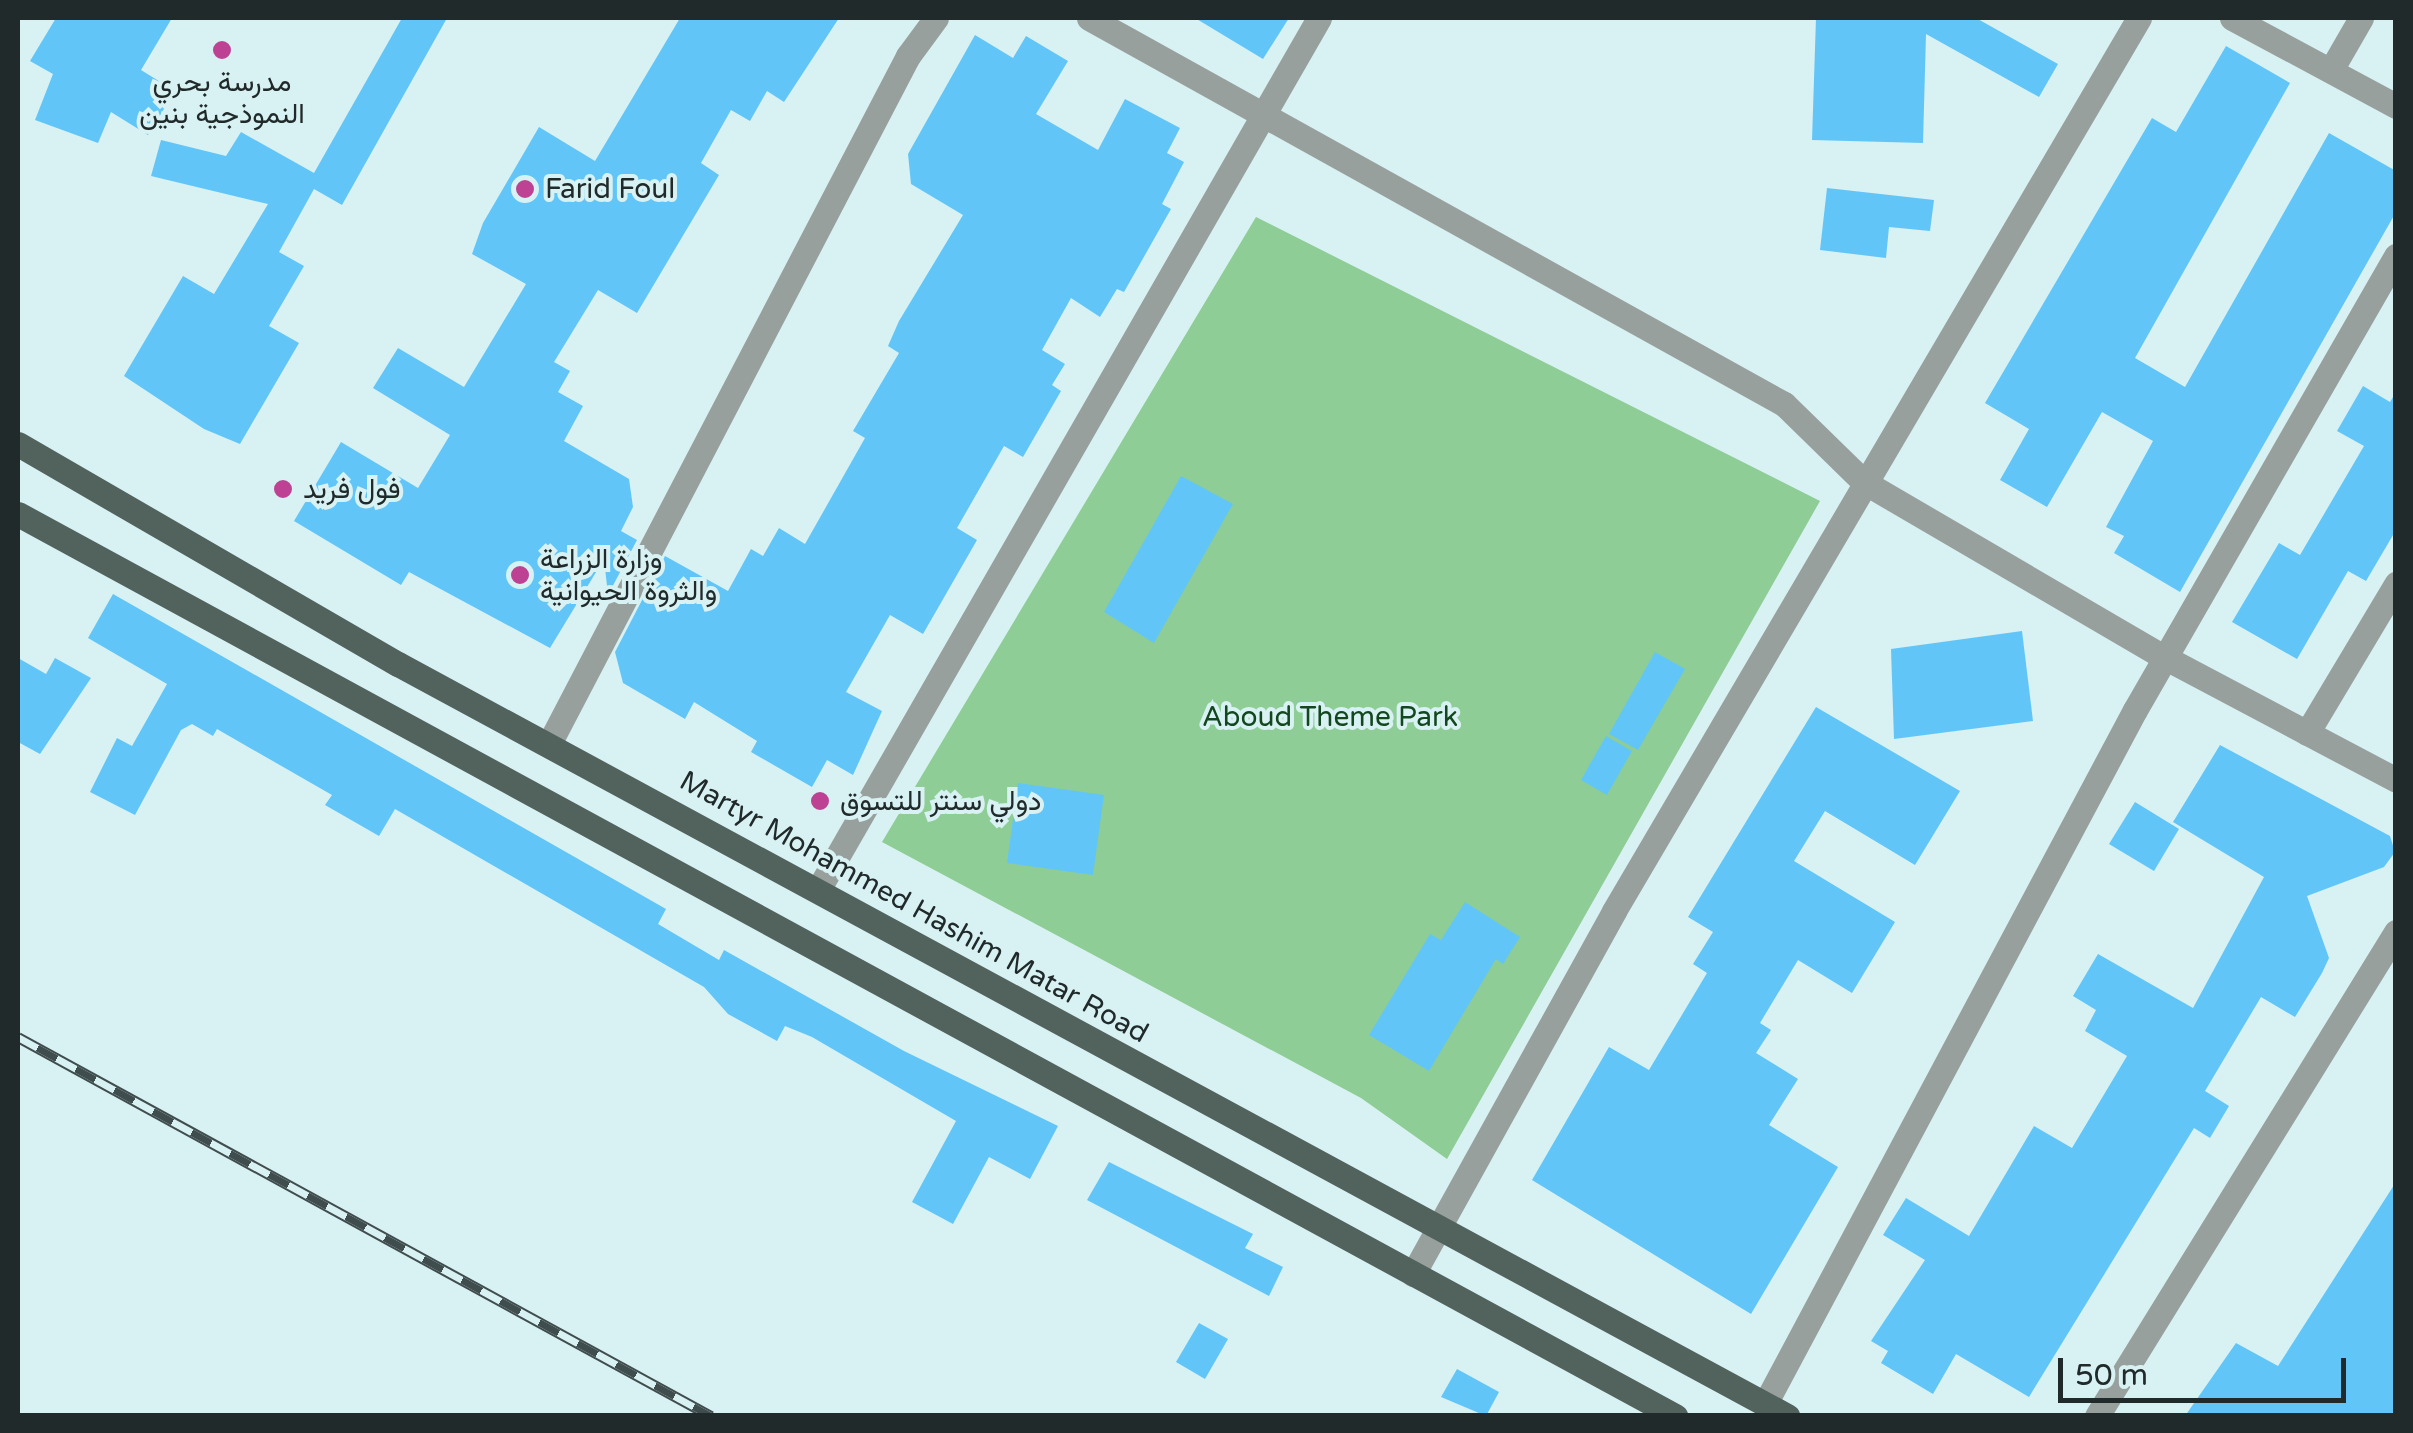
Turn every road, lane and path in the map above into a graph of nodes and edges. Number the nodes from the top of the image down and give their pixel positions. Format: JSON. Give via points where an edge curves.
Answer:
{"nodes":[{"id":1,"x":936,"y":18,"type":"edge"},
{"id":2,"x":1089,"y":18,"type":"edge"},
{"id":3,"x":1320,"y":18,"type":"edge"},
{"id":4,"x":2138,"y":18,"type":"edge"},
{"id":5,"x":2232,"y":18,"type":"edge"},
{"id":6,"x":2361,"y":18,"type":"edge"},
{"id":7,"x":2331,"y":70,"type":"junction"},
{"id":8,"x":2396,"y":106,"type":"edge"},
{"id":9,"x":1259,"y":112,"type":"junction"},
{"id":10,"x":2396,"y":256,"type":"edge"},
{"id":11,"x":18,"y":444,"type":"edge"},
{"id":12,"x":1864,"y":482,"type":"junction"},
{"id":13,"x":18,"y":514,"type":"edge"},
{"id":14,"x":2396,"y":584,"type":"edge"},
{"id":15,"x":2164,"y":657,"type":"junction"},
{"id":16,"x":2308,"y":733,"type":"junction"},
{"id":17,"x":550,"y":742,"type":"junction"},
{"id":18,"x":2396,"y":780,"type":"edge"},
{"id":19,"x":818,"y":890,"type":"junction"},
{"id":20,"x":2396,"y":932,"type":"edge"},
{"id":21,"x":1440,"y":1227,"type":"junction"},
{"id":22,"x":1413,"y":1274,"type":"junction"},
{"id":23,"x":1776,"y":1410,"type":"edge"},
{"id":24,"x":1675,"y":1416,"type":"edge"},
{"id":25,"x":2097,"y":1416,"type":"edge"}],
"edges":[{"from":1,"to":17,"type":"street","via":[[908,56]]},
{"from":2,"to":9,"type":"street"},
{"from":3,"to":9,"type":"street"},
{"from":4,"to":12,"type":"street"},
{"from":5,"to":7,"type":"street"},
{"from":6,"to":7,"type":"street"},
{"from":7,"to":8,"type":"street"},
{"from":9,"to":12,"type":"street","via":[[1784,404]]},
{"from":9,"to":19,"type":"street"},
{"from":10,"to":15,"type":"street"},
{"from":11,"to":17,"type":"main road","name":"Martyr Mohammed Hashim Matar Road","via":[[398,664]]},
{"from":12,"to":15,"type":"street"},
{"from":12,"to":21,"type":"street"},
{"from":13,"to":22,"type":"main road"},
{"from":14,"to":16,"type":"street"},
{"from":15,"to":16,"type":"street"},
{"from":15,"to":23,"type":"street"},
{"from":16,"to":18,"type":"street"},
{"from":17,"to":19,"type":"main road","name":"Martyr Mohammed Hashim Matar Road"},
{"from":19,"to":21,"type":"main road","name":"Martyr Mohammed Hashim Matar Road"},
{"from":20,"to":25,"type":"street"},
{"from":21,"to":22,"type":"street"},
{"from":21,"to":23,"type":"main road","name":"Martyr Mohammed Hashim Matar Road"},
{"from":22,"to":24,"type":"main road"}]}
